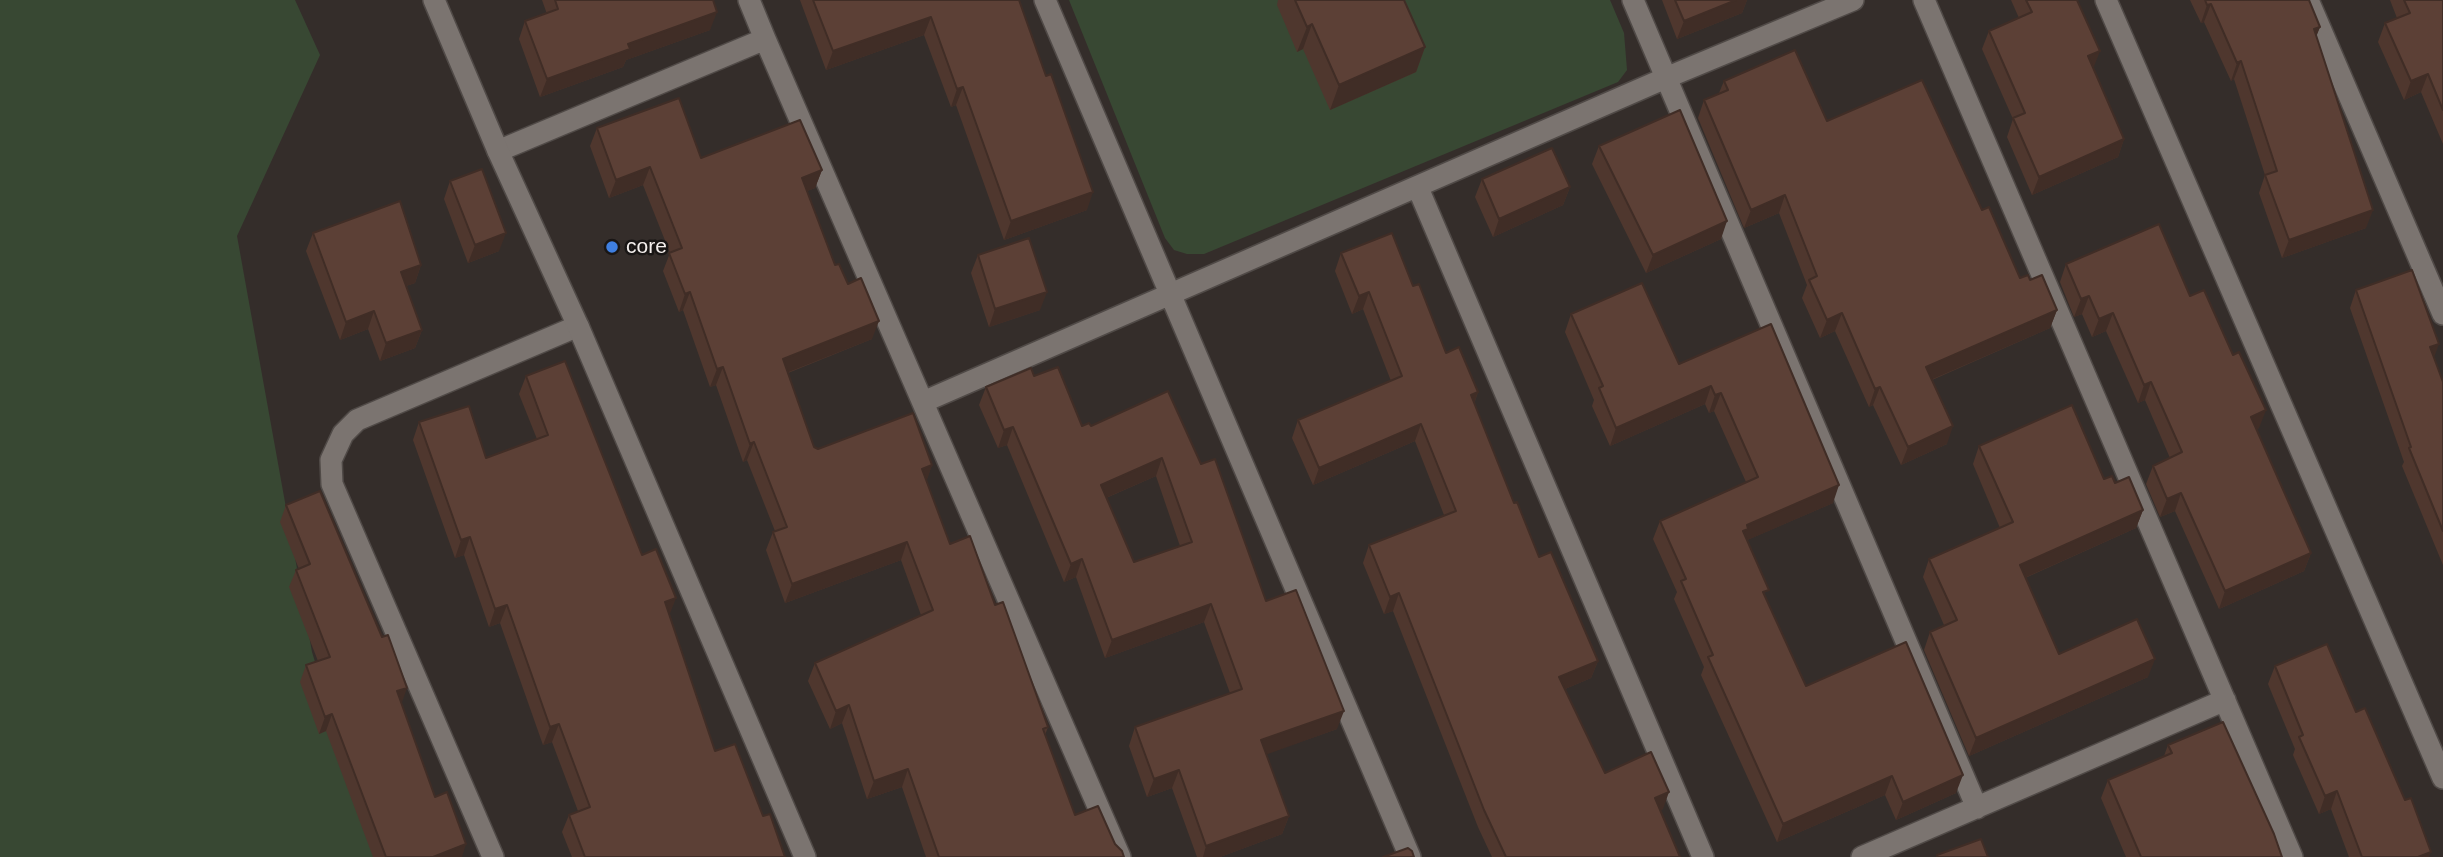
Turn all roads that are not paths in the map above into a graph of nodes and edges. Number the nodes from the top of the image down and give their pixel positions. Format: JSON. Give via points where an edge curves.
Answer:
{"nodes":[{"id":1,"x":434,"y":0,"type":"edge"},
{"id":2,"x":749,"y":0,"type":"edge"},
{"id":3,"x":1045,"y":0,"type":"edge"},
{"id":4,"x":1633,"y":0,"type":"edge"},
{"id":5,"x":1853,"y":0,"type":"edge"},
{"id":6,"x":1924,"y":0,"type":"edge"},
{"id":7,"x":2106,"y":0,"type":"edge"},
{"id":8,"x":2308,"y":0,"type":"edge"},
{"id":9,"x":765,"y":39,"type":"junction"},
{"id":10,"x":1668,"y":77,"type":"junction"},
{"id":11,"x":498,"y":151,"type":"junction"},
{"id":12,"x":1418,"y":188,"type":"junction"},
{"id":13,"x":1170,"y":294,"type":"junction"},
{"id":14,"x":2443,"y":314,"type":"edge"},
{"id":15,"x":578,"y":326,"type":"junction"},
{"id":16,"x":923,"y":402,"type":"junction"},
{"id":17,"x":2225,"y":700,"type":"junction"},
{"id":18,"x":2443,"y":778,"type":"edge"},
{"id":19,"x":1977,"y":808,"type":"junction"},
{"id":20,"x":493,"y":857,"type":"edge"},
{"id":21,"x":805,"y":857,"type":"edge"},
{"id":22,"x":1120,"y":857,"type":"edge"},
{"id":23,"x":1410,"y":857,"type":"edge"},
{"id":24,"x":1703,"y":857,"type":"edge"},
{"id":25,"x":1862,"y":857,"type":"edge"},
{"id":26,"x":2292,"y":857,"type":"edge"}],
"edges":[{"from":1,"to":11,"type":"street"},
{"from":2,"to":9,"type":"street"},
{"from":3,"to":13,"type":"street"},
{"from":4,"to":10,"type":"street"},
{"from":5,"to":10,"type":"street"},
{"from":6,"to":17,"type":"street"},
{"from":7,"to":18,"type":"street"},
{"from":8,"to":14,"type":"street"},
{"from":9,"to":11,"type":"street"},
{"from":9,"to":16,"type":"street"},
{"from":10,"to":12,"type":"street"},
{"from":10,"to":19,"type":"street"},
{"from":11,"to":15,"type":"street"},
{"from":12,"to":13,"type":"street"},
{"from":12,"to":24,"type":"street"},
{"from":13,"to":16,"type":"street"},
{"from":13,"to":23,"type":"street"},
{"from":15,"to":20,"type":"street","via":[[357,420],[343,435],[331,460],[332,484]]},
{"from":15,"to":21,"type":"street"},
{"from":16,"to":22,"type":"street"},
{"from":17,"to":19,"type":"street"},
{"from":17,"to":26,"type":"street"},
{"from":19,"to":25,"type":"street"}]}
